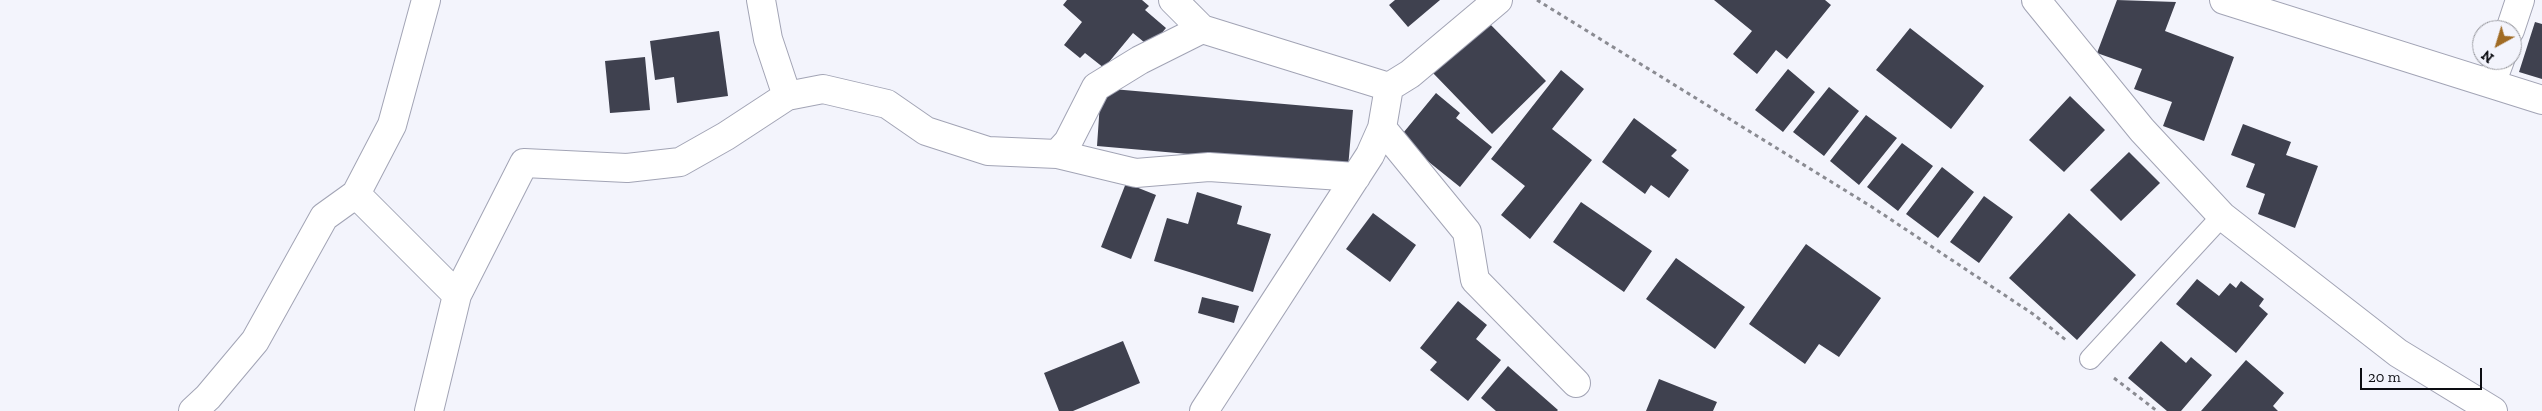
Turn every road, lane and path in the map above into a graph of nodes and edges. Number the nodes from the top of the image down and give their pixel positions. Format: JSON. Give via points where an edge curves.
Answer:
{"nodes":[{"id":1,"x":426,"y":0,"type":"edge"},
{"id":2,"x":760,"y":0,"type":"edge"},
{"id":3,"x":1174,"y":0,"type":"edge"},
{"id":4,"x":1498,"y":0,"type":"edge"},
{"id":5,"x":1537,"y":0,"type":"edge"},
{"id":6,"x":2036,"y":0,"type":"edge"},
{"id":7,"x":2224,"y":0,"type":"edge"},
{"id":8,"x":2520,"y":0,"type":"edge"},
{"id":9,"x":2513,"y":20,"type":"edge"},
{"id":10,"x":1202,"y":29,"type":"junction"},
{"id":11,"x":2495,"y":72,"type":"edge"},
{"id":12,"x":1389,"y":87,"type":"junction"},
{"id":13,"x":786,"y":96,"type":"junction"},
{"id":14,"x":2542,"y":100,"type":"edge"},
{"id":15,"x":1382,"y":128,"type":"junction"},
{"id":16,"x":1057,"y":154,"type":"junction"},
{"id":17,"x":1356,"y":177,"type":"junction"},
{"id":18,"x":356,"y":194,"type":"junction"},
{"id":19,"x":2222,"y":216,"type":"junction"},
{"id":20,"x":457,"y":295,"type":"junction"},
{"id":21,"x":2090,"y":360,"type":"junction"},
{"id":22,"x":1576,"y":383,"type":"dead end"},
{"id":23,"x":193,"y":411,"type":"edge"},
{"id":24,"x":429,"y":411,"type":"edge"},
{"id":25,"x":1204,"y":411,"type":"edge"},
{"id":26,"x":2157,"y":411,"type":"edge"},
{"id":27,"x":2493,"y":411,"type":"edge"}],
"edges":[{"from":1,"to":18,"type":"street","via":[[392,125]]},
{"from":2,"to":13,"type":"street"},
{"from":3,"to":10,"type":"street"},
{"from":4,"to":12,"type":"street","via":[[1410,74]]},
{"from":5,"to":21,"type":"path","via":[[1872,207],[2033,314]]},
{"from":6,"to":19,"type":"street","via":[[2142,130]]},
{"from":7,"to":11,"type":"street"},
{"from":8,"to":9,"type":"street"},
{"from":10,"to":12,"type":"street"},
{"from":10,"to":16,"type":"street","via":[[1140,60],[1096,87],[1068,142]]},
{"from":11,"to":14,"type":"street"},
{"from":12,"to":15,"type":"street"},
{"from":13,"to":16,"type":"street","via":[[823,89],[887,104],[926,131],[988,152]]},
{"from":13,"to":20,"type":"street","via":[[680,162],[627,168],[524,163]]},
{"from":15,"to":17,"type":"street"},
{"from":15,"to":22,"type":"street","via":[[1467,232],[1476,280]]},
{"from":16,"to":17,"type":"street","via":[[1136,173],[1209,168]]},
{"from":17,"to":25,"type":"street"},
{"from":18,"to":20,"type":"street"},
{"from":18,"to":23,"type":"street","via":[[324,217],[255,341]]},
{"from":19,"to":21,"type":"lane"},
{"from":19,"to":27,"type":"street","via":[[2398,354]]},
{"from":20,"to":24,"type":"street"},
{"from":21,"to":26,"type":"path"}]}
